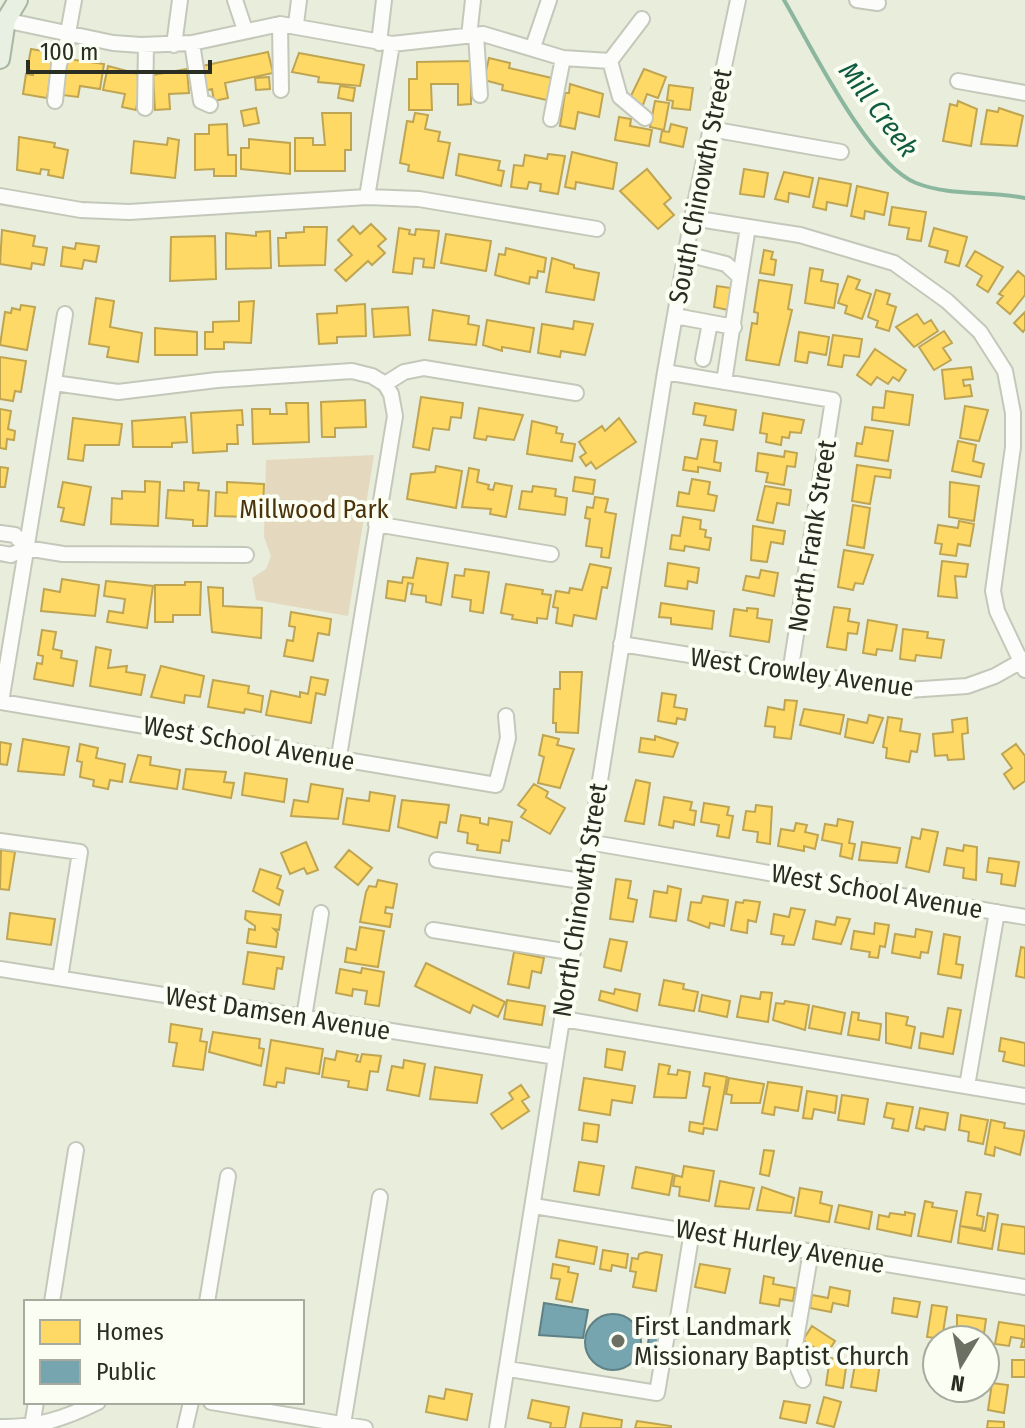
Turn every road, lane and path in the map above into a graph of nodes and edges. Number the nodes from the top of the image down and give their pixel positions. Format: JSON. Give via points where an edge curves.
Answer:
{"nodes":[{"id":1,"x":18,"y":0,"type":"edge"},
{"id":2,"x":74,"y":0,"type":"edge"},
{"id":3,"x":180,"y":0,"type":"edge"},
{"id":4,"x":235,"y":0,"type":"edge"},
{"id":5,"x":299,"y":0,"type":"edge"},
{"id":6,"x":384,"y":0,"type":"edge"},
{"id":7,"x":473,"y":0,"type":"edge"},
{"id":8,"x":549,"y":0,"type":"edge"},
{"id":9,"x":738,"y":0,"type":"edge"},
{"id":10,"x":857,"y":0,"type":"edge"},
{"id":11,"x":878,"y":3,"type":"dead end"},
{"id":12,"x":2,"y":16,"type":"edge"},
{"id":13,"x":642,"y":19,"type":"dead end"},
{"id":14,"x":280,"y":24,"type":"junction"},
{"id":15,"x":296,"y":24,"type":"junction"},
{"id":16,"x":245,"y":30,"type":"junction"},
{"id":17,"x":69,"y":33,"type":"junction"},
{"id":18,"x":473,"y":36,"type":"junction"},
{"id":19,"x":192,"y":43,"type":"junction"},
{"id":20,"x":386,"y":43,"type":"junction"},
{"id":21,"x":146,"y":45,"type":"junction"},
{"id":22,"x":174,"y":45,"type":"junction"},
{"id":23,"x":533,"y":47,"type":"junction"},
{"id":24,"x":563,"y":58,"type":"junction"},
{"id":25,"x":0,"y":59,"type":"edge"},
{"id":26,"x":610,"y":61,"type":"junction"},
{"id":27,"x":958,"y":81,"type":"dead end"},
{"id":28,"x":281,"y":90,"type":"dead end"},
{"id":29,"x":1025,"y":93,"type":"edge"},
{"id":30,"x":480,"y":95,"type":"dead end"},
{"id":31,"x":55,"y":101,"type":"dead end"},
{"id":32,"x":210,"y":105,"type":"dead end"},
{"id":33,"x":145,"y":108,"type":"dead end"},
{"id":34,"x":645,"y":118,"type":"dead end"},
{"id":35,"x":551,"y":119,"type":"dead end"},
{"id":36,"x":710,"y":129,"type":"junction"},
{"id":37,"x":841,"y":152,"type":"dead end"},
{"id":38,"x":0,"y":196,"type":"edge"},
{"id":39,"x":367,"y":197,"type":"junction"},
{"id":40,"x":692,"y":218,"type":"junction"},
{"id":41,"x":748,"y":227,"type":"junction"},
{"id":42,"x":597,"y":229,"type":"dead end"},
{"id":43,"x":686,"y":254,"type":"junction"},
{"id":44,"x":740,"y":277,"type":"junction"},
{"id":45,"x":65,"y":314,"type":"dead end"},
{"id":46,"x":675,"y":316,"type":"junction"},
{"id":47,"x":710,"y":323,"type":"junction"},
{"id":48,"x":734,"y":327,"type":"junction"},
{"id":49,"x":703,"y":359,"type":"dead end"},
{"id":50,"x":665,"y":372,"type":"junction"},
{"id":51,"x":724,"y":382,"type":"junction"},
{"id":52,"x":54,"y":383,"type":"junction"},
{"id":53,"x":385,"y":384,"type":"junction"},
{"id":54,"x":576,"y":393,"type":"dead end"},
{"id":55,"x":1019,"y":412,"type":"edge"},
{"id":56,"x":376,"y":524,"type":"junction"},
{"id":57,"x":0,"y":533,"type":"edge"},
{"id":58,"x":26,"y":548,"type":"junction"},
{"id":59,"x":0,"y":553,"type":"edge"},
{"id":60,"x":551,"y":554,"type":"dead end"},
{"id":61,"x":246,"y":555,"type":"dead end"},
{"id":62,"x":621,"y":644,"type":"junction"},
{"id":63,"x":1024,"y":664,"type":"edge"},
{"id":64,"x":790,"y":673,"type":"junction"},
{"id":65,"x":1,"y":702,"type":"edge"},
{"id":66,"x":506,"y":716,"type":"dead end"},
{"id":67,"x":339,"y":756,"type":"junction"},
{"id":68,"x":0,"y":841,"type":"edge"},
{"id":69,"x":588,"y":842,"type":"junction"},
{"id":70,"x":437,"y":860,"type":"dead end"},
{"id":71,"x":582,"y":881,"type":"junction"},
{"id":72,"x":997,"y":912,"type":"junction"},
{"id":73,"x":321,"y":913,"type":"dead end"},
{"id":74,"x":1025,"y":917,"type":"edge"},
{"id":75,"x":433,"y":930,"type":"dead end"},
{"id":76,"x":570,"y":952,"type":"junction"},
{"id":77,"x":0,"y":969,"type":"edge"},
{"id":78,"x":60,"y":978,"type":"junction"},
{"id":79,"x":304,"y":1017,"type":"junction"},
{"id":80,"x":563,"y":1019,"type":"junction"},
{"id":81,"x":556,"y":1057,"type":"junction"},
{"id":82,"x":967,"y":1086,"type":"junction"},
{"id":83,"x":1025,"y":1096,"type":"edge"},
{"id":84,"x":76,"y":1150,"type":"dead end"},
{"id":85,"x":228,"y":1176,"type":"dead end"},
{"id":86,"x":380,"y":1197,"type":"dead end"},
{"id":87,"x":534,"y":1206,"type":"junction"},
{"id":88,"x":692,"y":1231,"type":"junction"},
{"id":89,"x":811,"y":1251,"type":"junction"},
{"id":90,"x":1025,"y":1287,"type":"edge"},
{"id":91,"x":52,"y":1300,"type":"edge"},
{"id":92,"x":207,"y":1300,"type":"edge"},
{"id":93,"x":508,"y":1369,"type":"junction"},
{"id":94,"x":803,"y":1380,"type":"dead end"},
{"id":95,"x":36,"y":1404,"type":"edge"},
{"id":96,"x":94,"y":1404,"type":"edge"},
{"id":97,"x":191,"y":1404,"type":"edge"},
{"id":98,"x":223,"y":1404,"type":"edge"},
{"id":99,"x":343,"y":1424,"type":"junction"},
{"id":100,"x":32,"y":1426,"type":"junction"},
{"id":101,"x":0,"y":1427,"type":"edge"},
{"id":102,"x":185,"y":1428,"type":"edge"},
{"id":103,"x":365,"y":1428,"type":"edge"},
{"id":104,"x":497,"y":1428,"type":"edge"}],
"edges":[{"from":1,"to":12,"type":"main road"},
{"from":2,"to":17,"type":"street"},
{"from":3,"to":22,"type":"street"},
{"from":4,"to":16,"type":"street"},
{"from":5,"to":15,"type":"street"},
{"from":6,"to":20,"type":"street"},
{"from":7,"to":18,"type":"street"},
{"from":8,"to":23,"type":"street"},
{"from":9,"to":36,"type":"street","name":"South Chinowth Street"},
{"from":10,"to":11,"type":"street"},
{"from":12,"to":17,"type":"street"},
{"from":12,"to":25,"type":"main road"},
{"from":13,"to":26,"type":"street"},
{"from":14,"to":15,"type":"street"},
{"from":14,"to":16,"type":"street"},
{"from":14,"to":28,"type":"street"},
{"from":15,"to":20,"type":"street"},
{"from":16,"to":19,"type":"street"},
{"from":17,"to":21,"type":"street"},
{"from":17,"to":31,"type":"street"},
{"from":18,"to":20,"type":"street"},
{"from":18,"to":23,"type":"street"},
{"from":18,"to":30,"type":"street"},
{"from":19,"to":22,"type":"street"},
{"from":19,"to":32,"type":"street","via":[[201,101]]},
{"from":20,"to":39,"type":"street"},
{"from":21,"to":22,"type":"street"},
{"from":21,"to":33,"type":"street"},
{"from":23,"to":24,"type":"street"},
{"from":24,"to":26,"type":"street"},
{"from":24,"to":35,"type":"street"},
{"from":26,"to":34,"type":"street","via":[[620,97]]},
{"from":27,"to":29,"type":"street"},
{"from":36,"to":37,"type":"street"},
{"from":36,"to":40,"type":"street","name":"South Chinowth Street"},
{"from":38,"to":39,"type":"street","via":[[129,212]]},
{"from":39,"to":42,"type":"street","via":[[419,199]]},
{"from":40,"to":41,"type":"street"},
{"from":40,"to":43,"type":"street","name":"South Chinowth Street"},
{"from":41,"to":44,"type":"street"},
{"from":41,"to":55,"type":"street","via":[[800,235],[894,263],[980,332],[1005,371]]},
{"from":43,"to":44,"type":"street","via":[[726,264]]},
{"from":43,"to":46,"type":"street","name":"South Chinowth Street"},
{"from":44,"to":48,"type":"street"},
{"from":45,"to":52,"type":"street"},
{"from":46,"to":47,"type":"street"},
{"from":46,"to":50,"type":"street","name":"South Chinowth Street"},
{"from":47,"to":48,"type":"street"},
{"from":47,"to":49,"type":"street"},
{"from":48,"to":51,"type":"street"},
{"from":50,"to":51,"type":"street"},
{"from":50,"to":62,"type":"street","name":"North Chinowth Street"},
{"from":51,"to":64,"type":"street","name":"North Frank Street","via":[[833,400]]},
{"from":52,"to":53,"type":"street","via":[[148,391],[217,380],[352,371]]},
{"from":52,"to":58,"type":"street"},
{"from":53,"to":54,"type":"street","via":[[424,368]]},
{"from":53,"to":56,"type":"street","via":[[395,416]]},
{"from":55,"to":63,"type":"street","via":[[993,591],[997,611]]},
{"from":56,"to":60,"type":"street"},
{"from":56,"to":67,"type":"street"},
{"from":57,"to":58,"type":"street","via":[[15,535]]},
{"from":58,"to":59,"type":"street","via":[[11,555]]},
{"from":58,"to":61,"type":"street","via":[[63,554]]},
{"from":58,"to":65,"type":"street"},
{"from":62,"to":64,"type":"street","name":"West Crowley Avenue"},
{"from":62,"to":69,"type":"street","name":"North Chinowth Street"},
{"from":63,"to":64,"type":"street","name":"West Crowley Avenue","via":[[967,686],[938,690]]},
{"from":65,"to":67,"type":"street","name":"West School Avenue"},
{"from":66,"to":67,"type":"street","name":"West School Avenue","via":[[508,738],[496,785]]},
{"from":68,"to":78,"type":"street","via":[[80,852]]},
{"from":69,"to":71,"type":"street","name":"North Chinowth Street"},
{"from":69,"to":72,"type":"street","name":"West School Avenue"},
{"from":70,"to":71,"type":"street"},
{"from":71,"to":76,"type":"street","name":"North Chinowth Street"},
{"from":72,"to":74,"type":"street","name":"West School Avenue"},
{"from":72,"to":82,"type":"street"},
{"from":73,"to":79,"type":"street"},
{"from":75,"to":76,"type":"street"},
{"from":76,"to":80,"type":"street","name":"North Chinowth Street"},
{"from":77,"to":78,"type":"street","name":"West Damsen Avenue"},
{"from":78,"to":79,"type":"street","name":"West Damsen Avenue"},
{"from":79,"to":81,"type":"street","name":"West Damsen Avenue"},
{"from":80,"to":81,"type":"street","name":"North Chinowth Street"},
{"from":80,"to":82,"type":"street"},
{"from":81,"to":87,"type":"street","name":"North Chinowth Street"},
{"from":82,"to":83,"type":"street"},
{"from":84,"to":91,"type":"street"},
{"from":85,"to":92,"type":"street"},
{"from":86,"to":99,"type":"street"},
{"from":87,"to":88,"type":"street","name":"West Hurley Avenue"},
{"from":87,"to":93,"type":"street","name":"North Chinowth Street"},
{"from":88,"to":89,"type":"street","name":"West Hurley Avenue"},
{"from":88,"to":93,"type":"street","via":[[676,1330],[667,1334],[657,1393]]},
{"from":89,"to":90,"type":"street","name":"West Hurley Avenue"},
{"from":89,"to":94,"type":"street","via":[[793,1357]]},
{"from":93,"to":104,"type":"street","name":"North Chinowth Street"},
{"from":95,"to":100,"type":"street"},
{"from":96,"to":100,"type":"street"},
{"from":97,"to":102,"type":"street"},
{"from":98,"to":99,"type":"street"},
{"from":99,"to":103,"type":"street"},
{"from":100,"to":101,"type":"street"}]}
